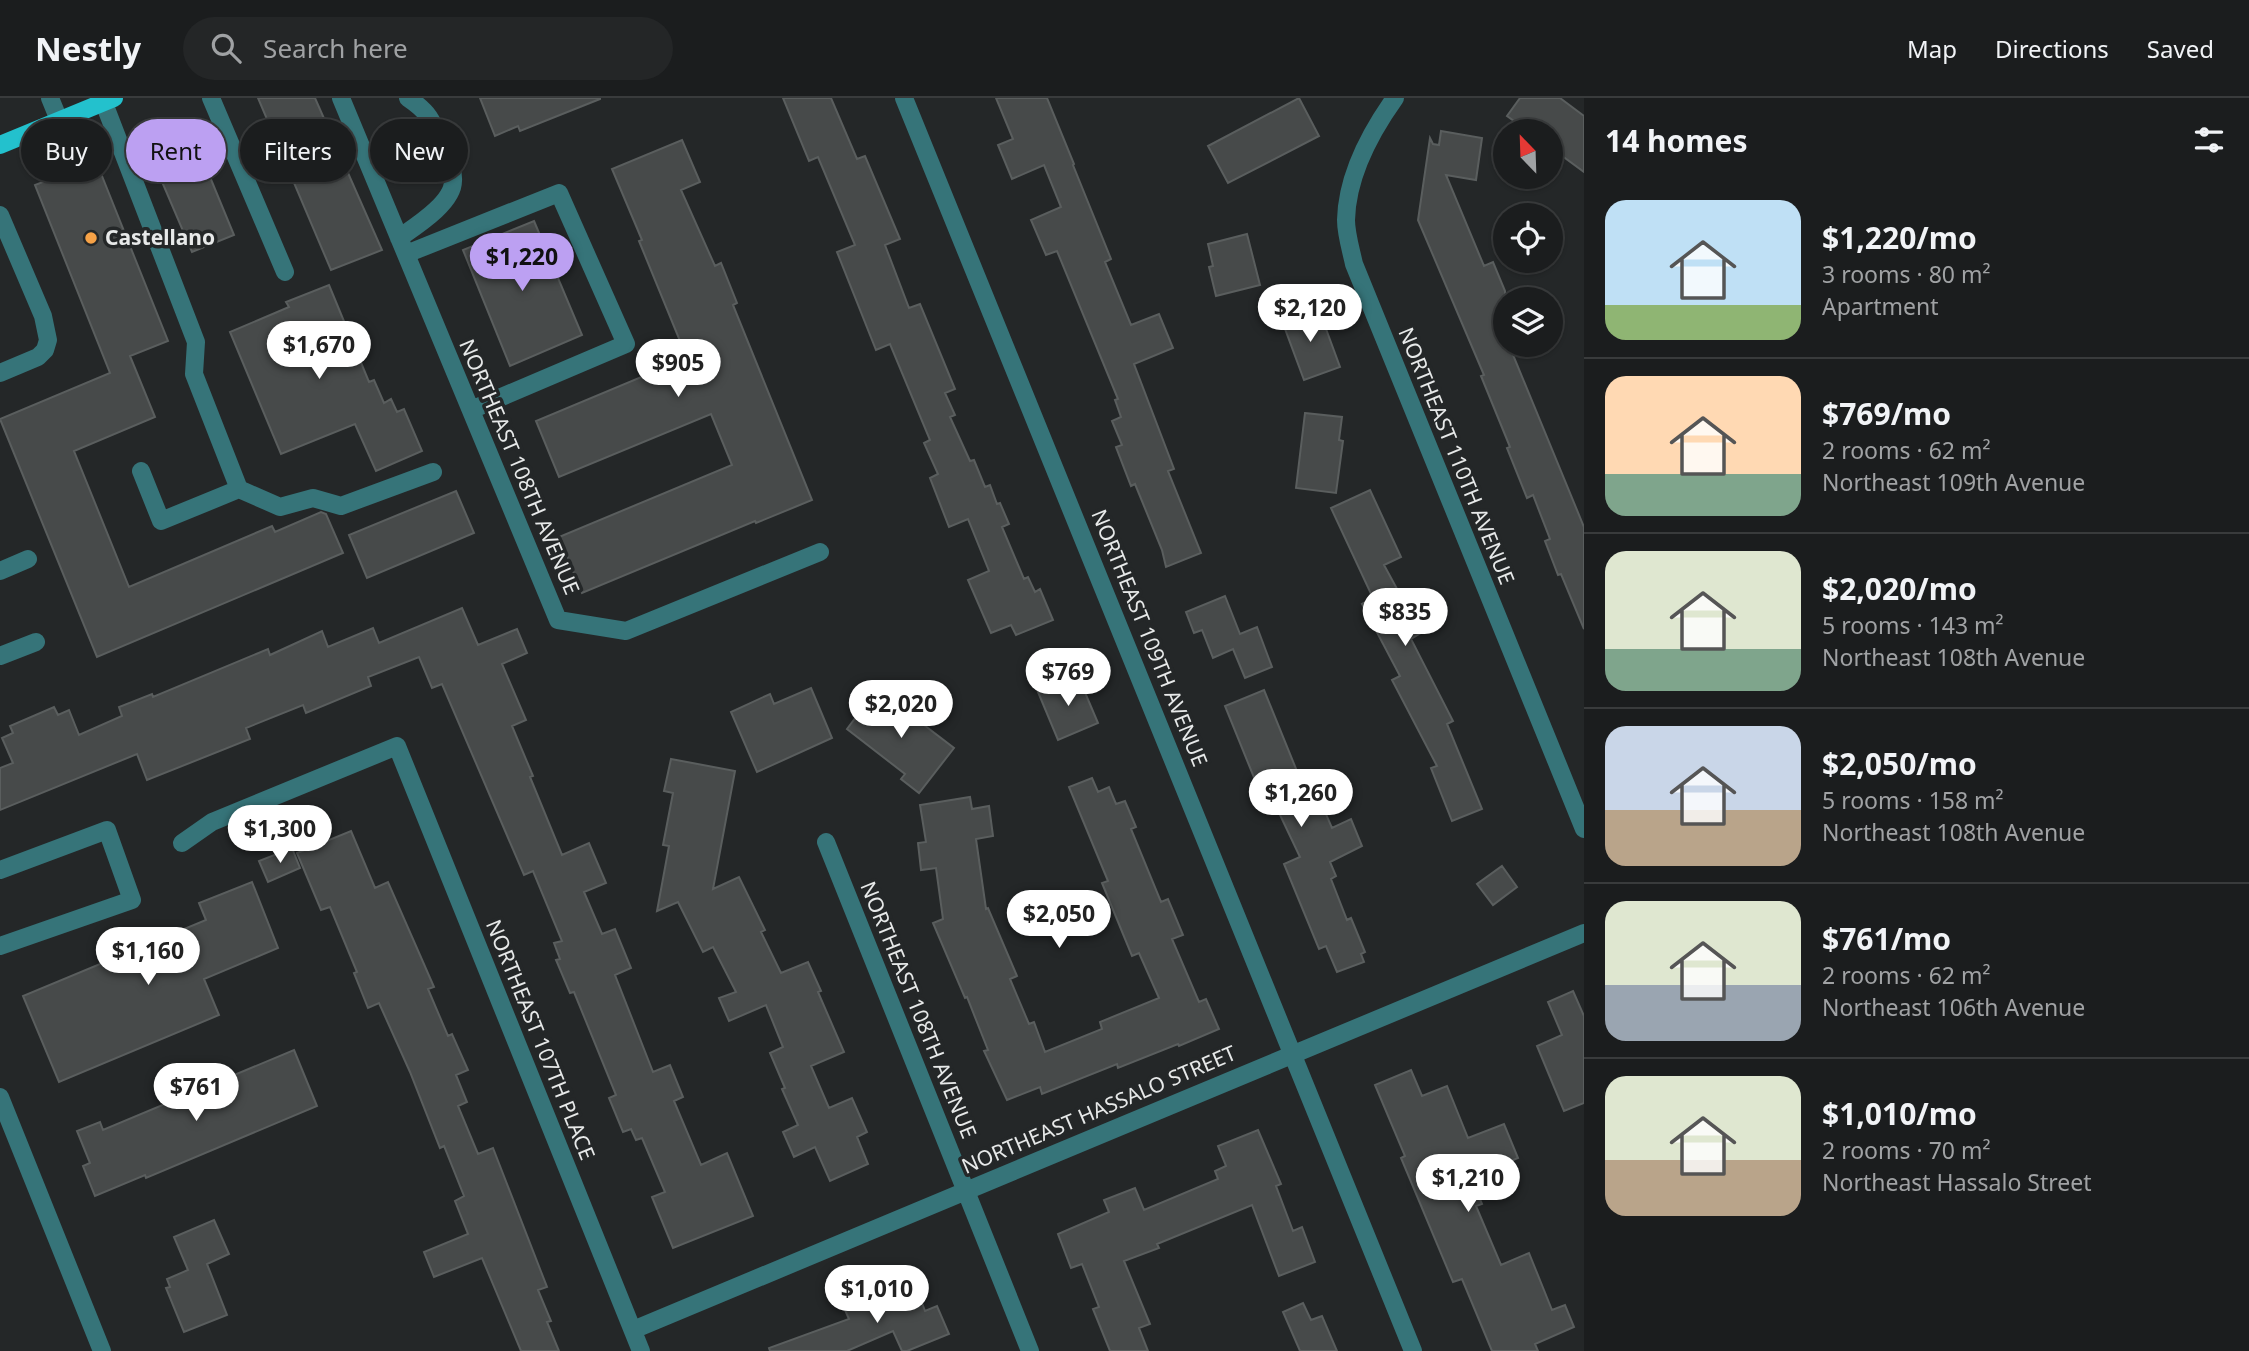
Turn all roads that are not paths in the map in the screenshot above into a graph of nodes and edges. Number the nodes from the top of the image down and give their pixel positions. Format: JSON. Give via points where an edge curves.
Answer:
{"nodes":[{"id":1,"x":50,"y":98,"type":"edge"},
{"id":2,"x":211,"y":98,"type":"edge"},
{"id":3,"x":341,"y":98,"type":"edge"},
{"id":4,"x":408,"y":98,"type":"edge"},
{"id":5,"x":904,"y":98,"type":"edge"},
{"id":6,"x":1395,"y":98,"type":"edge"},
{"id":7,"x":106,"y":100,"type":"edge"},
{"id":8,"x":59,"y":119,"type":"edge"},
{"id":9,"x":61,"y":119,"type":"edge"},
{"id":10,"x":21,"y":136,"type":"edge"},
{"id":11,"x":0,"y":145,"type":"edge"},
{"id":12,"x":0,"y":215,"type":"edge"},
{"id":13,"x":403,"y":246,"type":"junction"},
{"id":14,"x":285,"y":272,"type":"dead end"},
{"id":15,"x":0,"y":373,"type":"edge"},
{"id":16,"x":471,"y":410,"type":"junction"},
{"id":17,"x":141,"y":471,"type":"dead end"},
{"id":18,"x":433,"y":472,"type":"dead end"},
{"id":19,"x":239,"y":489,"type":"junction"},
{"id":20,"x":820,"y":552,"type":"dead end"},
{"id":21,"x":28,"y":559,"type":"dead end"},
{"id":22,"x":0,"y":572,"type":"edge"},
{"id":23,"x":36,"y":642,"type":"dead end"},
{"id":24,"x":0,"y":656,"type":"edge"},
{"id":25,"x":1584,"y":829,"type":"edge"},
{"id":26,"x":826,"y":842,"type":"dead end"},
{"id":27,"x":182,"y":843,"type":"dead end"},
{"id":28,"x":0,"y":870,"type":"edge"},
{"id":29,"x":1584,"y":933,"type":"edge"},
{"id":30,"x":0,"y":946,"type":"edge"},
{"id":31,"x":1293,"y":1053,"type":"junction"},
{"id":32,"x":0,"y":1097,"type":"edge"},
{"id":33,"x":966,"y":1192,"type":"junction"},
{"id":34,"x":633,"y":1330,"type":"junction"},
{"id":35,"x":102,"y":1351,"type":"edge"},
{"id":36,"x":641,"y":1351,"type":"edge"},
{"id":37,"x":1030,"y":1351,"type":"edge"},
{"id":38,"x":1413,"y":1351,"type":"edge"}],
"edges":[{"from":1,"to":8,"type":"street"},
{"from":2,"to":14,"type":"street"},
{"from":3,"to":13,"type":"street","name":"NORTHEAST 108TH AVENUE"},
{"from":4,"to":13,"type":"street","via":[[425,110],[436,130],[454,183]]},
{"from":5,"to":31,"type":"street","name":"NORTHEAST 109TH AVENUE"},
{"from":6,"to":25,"type":"street","name":"NORTHEAST 110TH AVENUE","via":[[1353,173],[1346,221],[1354,264]]},
{"from":7,"to":9,"type":"main road"},
{"from":7,"to":19,"type":"street","via":[[196,342],[194,374]]},
{"from":10,"to":11,"type":"main road"},
{"from":12,"to":15,"type":"street","via":[[43,316],[48,340],[38,357]]},
{"from":13,"to":16,"type":"street","name":"NORTHEAST 108TH AVENUE"},
{"from":13,"to":16,"type":"street","via":[[559,193],[626,344]]},
{"from":16,"to":20,"type":"street","name":"NORTHEAST 108TH AVENUE","via":[[558,620],[625,631]]},
{"from":17,"to":19,"type":"street","via":[[162,522]]},
{"from":18,"to":19,"type":"street","via":[[341,506],[313,498],[280,507]]},
{"from":21,"to":22,"type":"street"},
{"from":23,"to":24,"type":"street"},
{"from":26,"to":33,"type":"street","name":"NORTHEAST 108TH AVENUE"},
{"from":27,"to":34,"type":"street","name":"NORTHEAST 107TH PLACE","via":[[212,822],[397,746]]},
{"from":28,"to":30,"type":"street","via":[[107,830],[132,900]]},
{"from":29,"to":31,"type":"street","name":"NORTHEAST HASSALO STREET"},
{"from":31,"to":33,"type":"street","name":"NORTHEAST HASSALO STREET"},
{"from":31,"to":38,"type":"street","name":"NORTHEAST 109TH AVENUE"},
{"from":32,"to":35,"type":"street"},
{"from":33,"to":34,"type":"street","name":"NORTHEAST HASSALO STREET"},
{"from":33,"to":37,"type":"street","name":"NORTHEAST 108TH AVENUE"},
{"from":34,"to":36,"type":"street","name":"NORTHEAST 107TH PLACE"}]}
